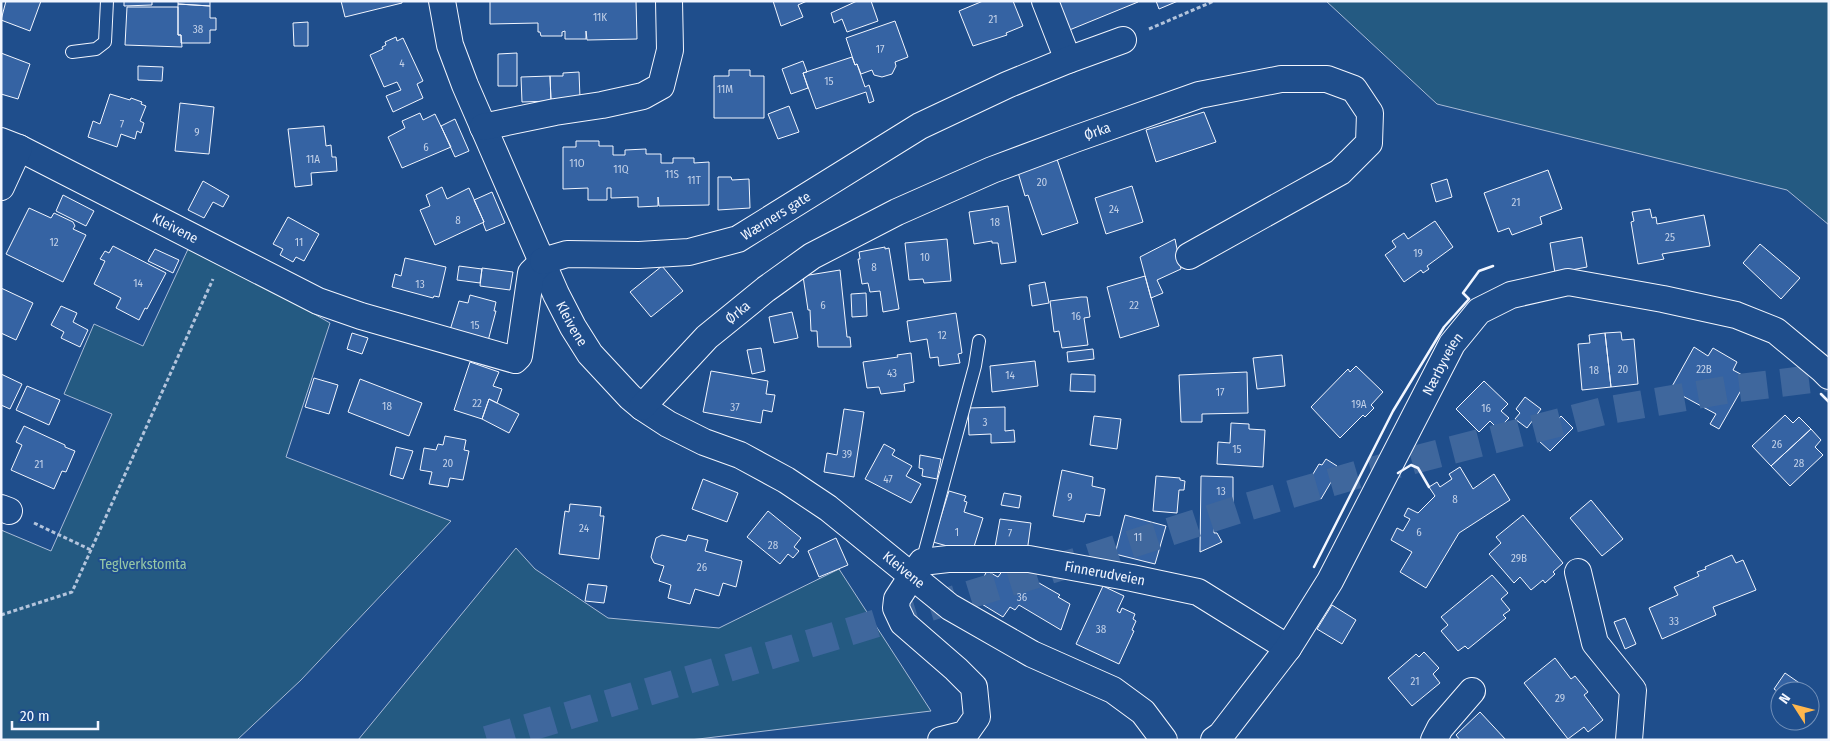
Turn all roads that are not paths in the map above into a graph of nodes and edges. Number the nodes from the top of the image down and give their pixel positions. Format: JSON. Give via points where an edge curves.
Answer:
{"nodes":[{"id":1,"x":107,"y":1,"type":"edge"},
{"id":2,"x":442,"y":1,"type":"edge"},
{"id":3,"x":669,"y":1,"type":"edge"},
{"id":4,"x":1045,"y":1,"type":"edge"},
{"id":5,"x":1123,"y":40,"type":"road end"},
{"id":6,"x":72,"y":52,"type":"dead end"},
{"id":7,"x":1068,"y":60,"type":"junction"},
{"id":8,"x":484,"y":128,"type":"junction"},
{"id":9,"x":10,"y":144,"type":"edge"},
{"id":10,"x":1,"y":188,"type":"edge"},
{"id":11,"x":1188,"y":256,"type":"dead end"},
{"id":12,"x":543,"y":261,"type":"junction"},
{"id":13,"x":979,"y":342,"type":"dead end"},
{"id":14,"x":1829,"y":376,"type":"edge"},
{"id":15,"x":636,"y":402,"type":"junction"},
{"id":16,"x":917,"y":569,"type":"junction"},
{"id":17,"x":1578,"y":572,"type":"dead end"},
{"id":18,"x":1288,"y":648,"type":"junction"},
{"id":19,"x":1472,"y":691,"type":"dead end"},
{"id":20,"x":941,"y":740,"type":"edge"},
{"id":21,"x":1164,"y":740,"type":"edge"},
{"id":22,"x":1214,"y":740,"type":"edge"},
{"id":23,"x":1434,"y":740,"type":"edge"},
{"id":24,"x":1629,"y":740,"type":"edge"}],
"edges":[{"from":1,"to":6,"type":"lane","via":[[105,42],[96,49]]},
{"from":2,"to":8,"type":"street","via":[[450,45]]},
{"from":3,"to":8,"type":"street","via":[[670,50],[661,86],[643,96]]},
{"from":4,"to":7,"type":"street"},
{"from":5,"to":7,"type":"street","name":"Wærners gate"},
{"from":7,"to":12,"type":"street","name":"Wærners gate","via":[[920,126],[738,239],[689,252],[567,254]]},
{"from":8,"to":12,"type":"street"},
{"from":9,"to":10,"type":"street"},
{"from":9,"to":12,"type":"street","name":"Kleivene","via":[[318,301],[515,360],[519,356],[531,273]]},
{"from":11,"to":15,"type":"street","name":"Ørka","via":[[1340,172],[1369,143],[1370,113],[1354,90],[1327,79],[1281,79],[1199,95],[992,170],[897,212],[812,256],[707,337]]},
{"from":12,"to":15,"type":"street","name":"Kleivene","via":[[556,294],[590,354]]},
{"from":13,"to":16,"type":"lane"},
{"from":14,"to":18,"type":"street","name":"Nærbyveien","via":[[1776,331],[1736,315],[1663,299],[1568,282],[1511,295],[1479,311],[1452,344],[1330,581]]},
{"from":15,"to":16,"type":"street","name":"Kleivene","via":[[668,424],[740,455],[786,480]]},
{"from":16,"to":18,"type":"street","name":"Finnerudveien","via":[[948,559],[1029,559],[1198,592]]},
{"from":16,"to":20,"type":"street","via":[[897,599],[896,608],[902,623],[974,687],[977,717],[965,734]]},
{"from":16,"to":21,"type":"street","name":"Kleivene","via":[[958,612],[1032,654],[1113,690],[1143,712]]},
{"from":17,"to":24,"type":"street","via":[[1595,643],[1633,690]]},
{"from":18,"to":22,"type":"street","name":"Nærbyveien"},
{"from":19,"to":23,"type":"street","via":[[1440,728]]}]}
